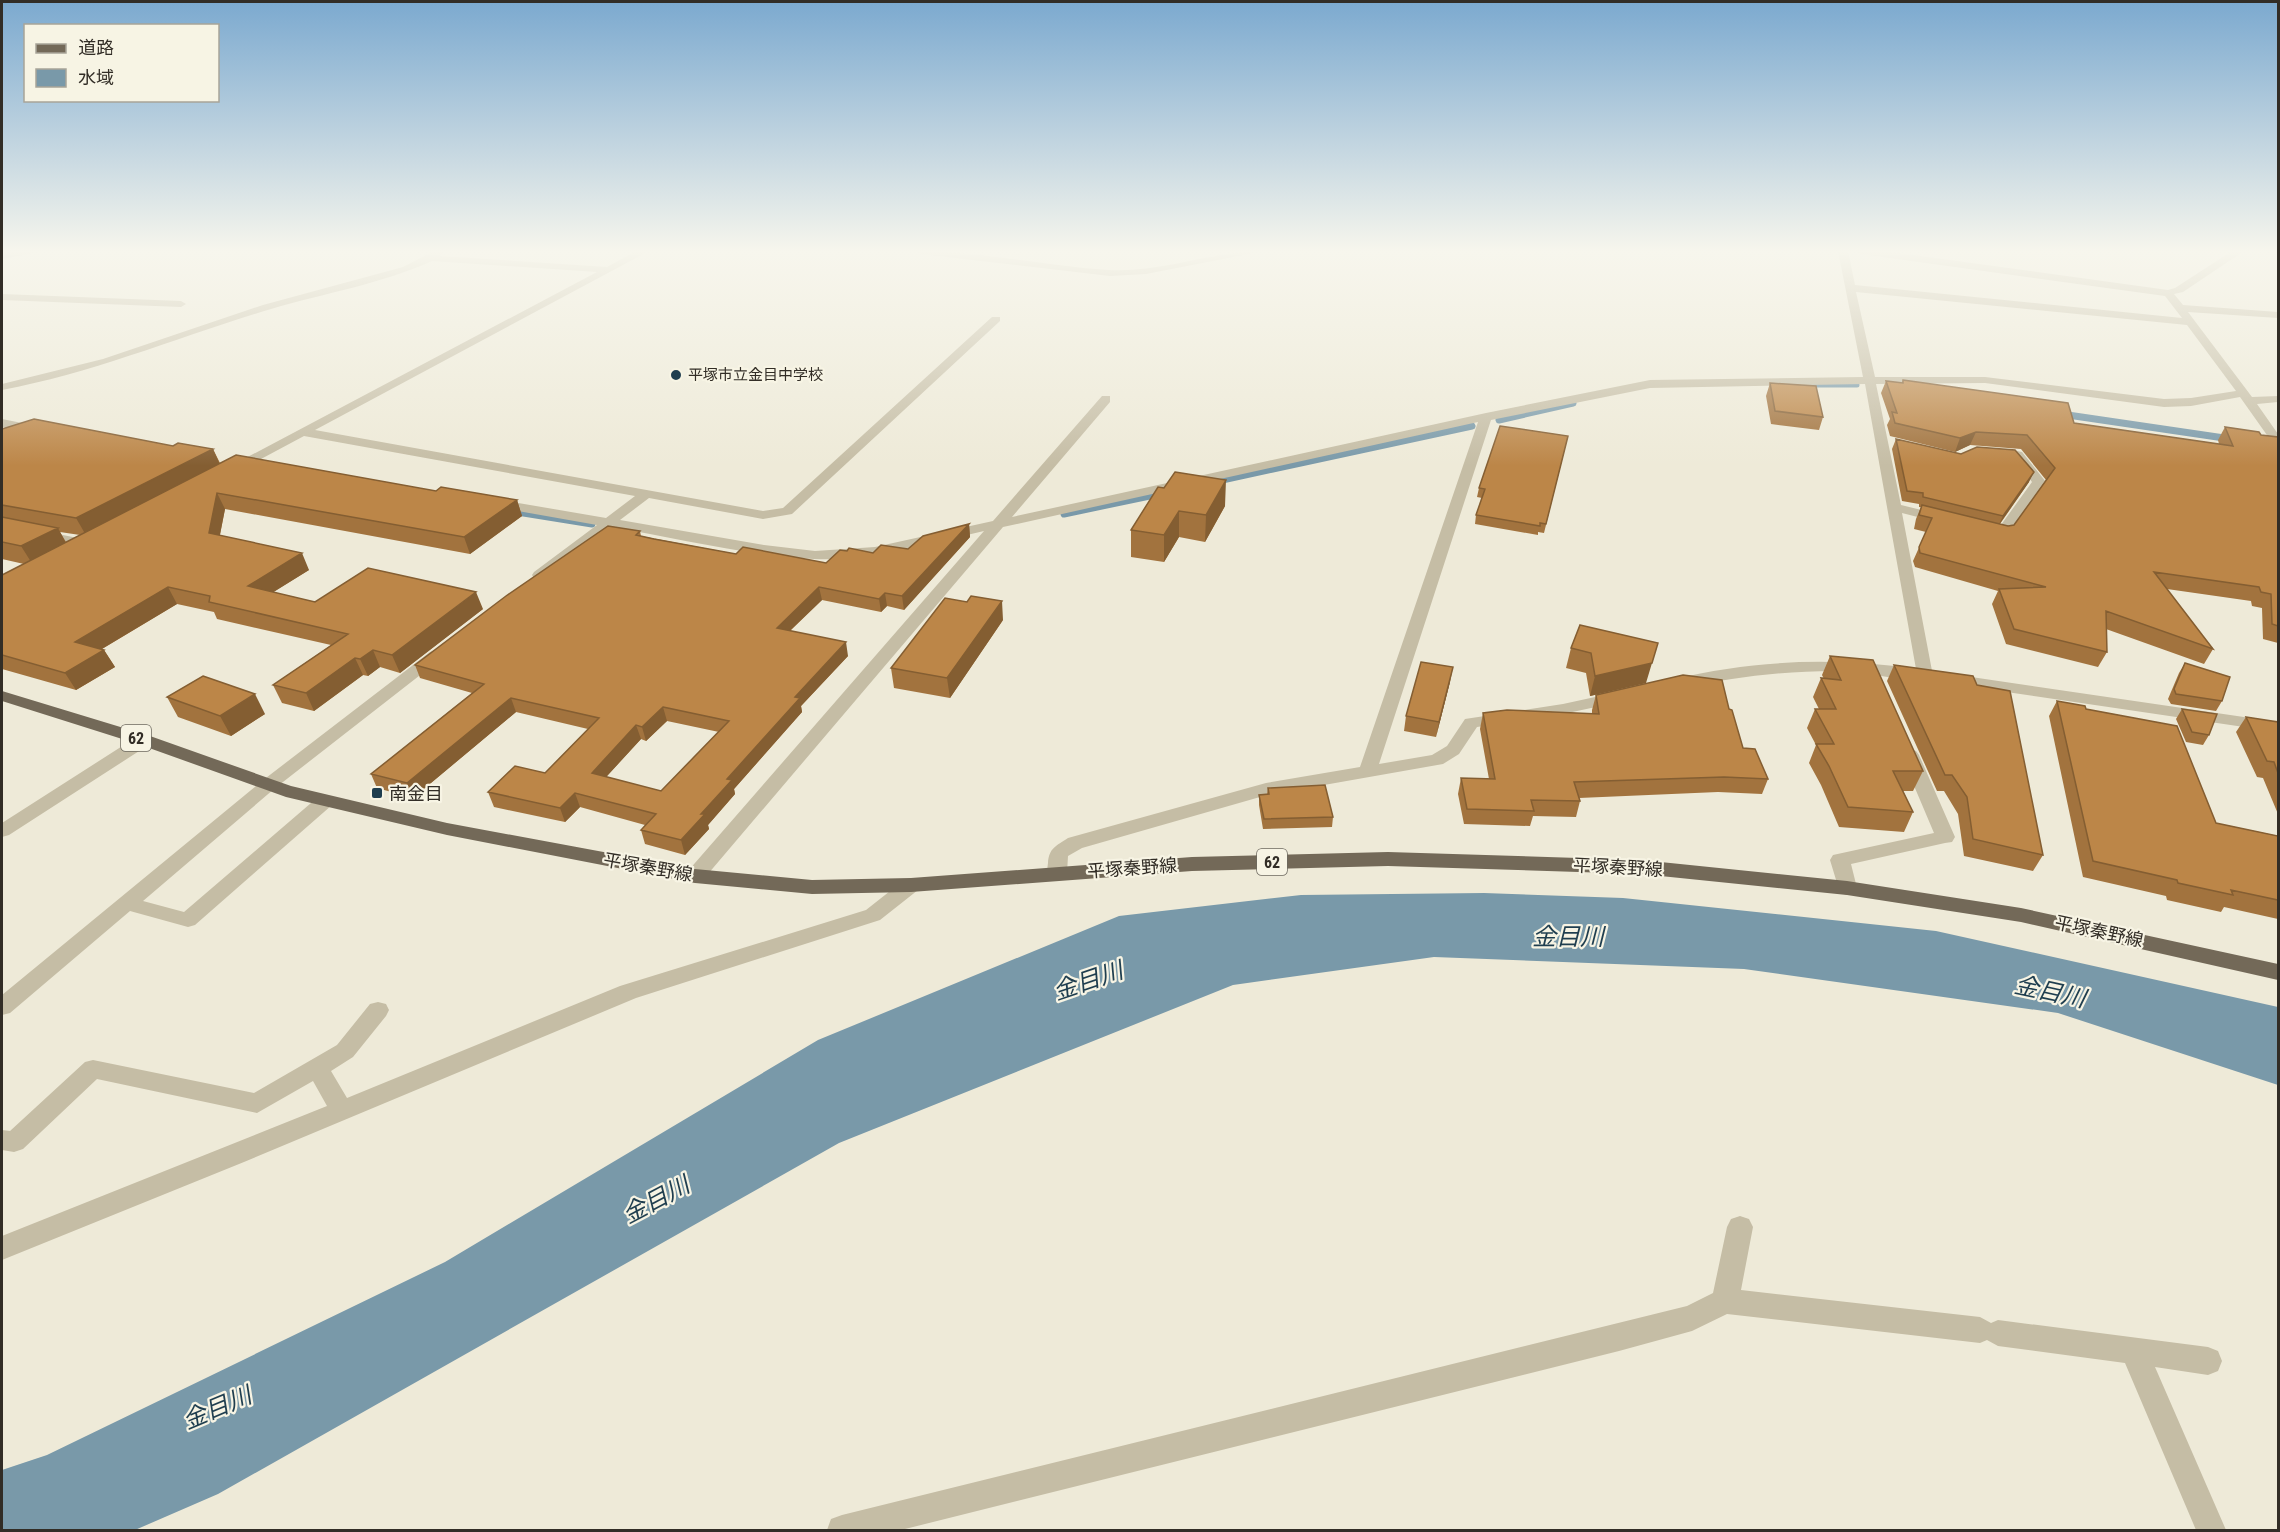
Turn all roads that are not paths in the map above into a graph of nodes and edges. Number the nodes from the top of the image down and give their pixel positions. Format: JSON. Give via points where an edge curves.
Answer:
{"nodes":[{"id":1,"x":221,"y":322,"type":"edge"},
{"id":2,"x":510,"y":322,"type":"edge"},
{"id":3,"x":992,"y":322,"type":"edge"},
{"id":4,"x":1857,"y":322,"type":"edge"},
{"id":5,"x":2191,"y":322,"type":"edge"},
{"id":6,"x":1870,"y":382,"type":"junction"},
{"id":7,"x":2,"y":387,"type":"edge"},
{"id":8,"x":2246,"y":397,"type":"junction"},
{"id":9,"x":1106,"y":399,"type":"dead end"},
{"id":10,"x":2278,"y":399,"type":"edge"},
{"id":11,"x":1486,"y":417,"type":"junction"},
{"id":12,"x":2,"y":423,"type":"edge"},
{"id":13,"x":303,"y":432,"type":"junction"},
{"id":14,"x":54,"y":433,"type":"edge"},
{"id":15,"x":2278,"y":442,"type":"edge"},
{"id":16,"x":2005,"y":453,"type":"edge"},
{"id":17,"x":244,"y":463,"type":"junction"},
{"id":18,"x":222,"y":467,"type":"edge"},
{"id":19,"x":267,"y":467,"type":"edge"},
{"id":20,"x":645,"y":495,"type":"junction"},
{"id":21,"x":479,"y":501,"type":"edge"},
{"id":22,"x":1893,"y":507,"type":"junction"},
{"id":23,"x":608,"y":521,"type":"junction"},
{"id":24,"x":1958,"y":523,"type":"edge"},
{"id":25,"x":1001,"y":524,"type":"junction"},
{"id":26,"x":2,"y":527,"type":"edge"},
{"id":27,"x":1980,"y":529,"type":"edge"},
{"id":28,"x":68,"y":555,"type":"edge"},
{"id":29,"x":522,"y":588,"type":"edge"},
{"id":30,"x":447,"y":646,"type":"edge"},
{"id":31,"x":1871,"y":669,"type":"junction"},
{"id":32,"x":1925,"y":676,"type":"junction"},
{"id":33,"x":1663,"y":687,"type":"edge"},
{"id":34,"x":1881,"y":690,"type":"edge"},
{"id":35,"x":1629,"y":694,"type":"edge"},
{"id":36,"x":2,"y":696,"type":"edge"},
{"id":37,"x":2278,"y":727,"type":"edge"},
{"id":38,"x":144,"y":740,"type":"junction"},
{"id":39,"x":1904,"y":742,"type":"edge"},
{"id":40,"x":1367,"y":772,"type":"junction"},
{"id":41,"x":268,"y":785,"type":"junction"},
{"id":42,"x":325,"y":801,"type":"junction"},
{"id":43,"x":2,"y":831,"type":"edge"},
{"id":44,"x":1057,"y":873,"type":"junction"},
{"id":45,"x":694,"y":876,"type":"junction"},
{"id":46,"x":911,"y":885,"type":"junction"},
{"id":47,"x":1848,"y":888,"type":"junction"},
{"id":48,"x":125,"y":903,"type":"junction"},
{"id":49,"x":2278,"y":972,"type":"edge"},
{"id":50,"x":2,"y":1007,"type":"edge"},
{"id":51,"x":378,"y":1010,"type":"dead end"},
{"id":52,"x":317,"y":1068,"type":"junction"},
{"id":53,"x":342,"y":1111,"type":"junction"},
{"id":54,"x":2,"y":1140,"type":"edge"},
{"id":55,"x":1740,"y":1227,"type":"dead end"},
{"id":56,"x":2,"y":1248,"type":"edge"},
{"id":57,"x":1725,"y":1301,"type":"junction"},
{"id":58,"x":2134,"y":1351,"type":"junction"},
{"id":59,"x":2208,"y":1361,"type":"dead end"},
{"id":60,"x":842,"y":1530,"type":"edge"},
{"id":61,"x":2211,"y":1530,"type":"edge"}],
"edges":[{"from":1,"to":7,"type":"street","via":[[107,361]]},
{"from":2,"to":13,"type":"street"},
{"from":3,"to":20,"type":"street","via":[[787,511],[763,515]]},
{"from":4,"to":6,"type":"street"},
{"from":5,"to":8,"type":"street"},
{"from":6,"to":8,"type":"street","via":[[1985,380],[2164,403]]},
{"from":6,"to":11,"type":"street","via":[[1650,384]]},
{"from":6,"to":22,"type":"street","via":[[1887,442]]},
{"from":8,"to":10,"type":"street"},
{"from":8,"to":15,"type":"street"},
{"from":9,"to":25,"type":"street"},
{"from":11,"to":25,"type":"street"},
{"from":11,"to":40,"type":"street"},
{"from":12,"to":14,"type":"street"},
{"from":13,"to":17,"type":"street"},
{"from":13,"to":20,"type":"street"},
{"from":16,"to":27,"type":"street","via":[[2016,454],[2039,482],[2001,534]]},
{"from":17,"to":18,"type":"street"},
{"from":17,"to":19,"type":"street"},
{"from":20,"to":23,"type":"street"},
{"from":21,"to":23,"type":"street"},
{"from":22,"to":24,"type":"street"},
{"from":22,"to":32,"type":"street"},
{"from":23,"to":25,"type":"street","via":[[815,555],[875,551]]},
{"from":23,"to":29,"type":"street"},
{"from":25,"to":45,"type":"street"},
{"from":26,"to":28,"type":"street","via":[[93,542]]},
{"from":30,"to":41,"type":"street"},
{"from":31,"to":32,"type":"street"},
{"from":31,"to":33,"type":"street","via":[[1846,666],[1718,674]]},
{"from":31,"to":34,"type":"street"},
{"from":32,"to":37,"type":"street"},
{"from":35,"to":40,"type":"street","via":[[1471,723],[1453,750],[1437,760]]},
{"from":36,"to":38,"type":"main road","name":"平塚秦野線","number":"62"},
{"from":38,"to":41,"type":"main road","name":"平塚秦野線","number":"62"},
{"from":38,"to":43,"type":"street"},
{"from":39,"to":47,"type":"street","via":[[1945,837],[1840,860]]},
{"from":40,"to":44,"type":"street","via":[[1266,789],[1075,843],[1058,853]]},
{"from":41,"to":42,"type":"main road","name":"平塚秦野線","number":"62"},
{"from":41,"to":48,"type":"street"},
{"from":42,"to":45,"type":"main road","name":"平塚秦野線","number":"62","via":[[518,844]]},
{"from":42,"to":48,"type":"street","via":[[188,920]]},
{"from":44,"to":46,"type":"main road","name":"平塚秦野線","number":"62"},
{"from":44,"to":47,"type":"main road","name":"平塚秦野線","number":"62","via":[[1192,864],[1389,859],[1641,867]]},
{"from":45,"to":46,"type":"main road","name":"平塚秦野線","number":"62","via":[[812,887]]},
{"from":46,"to":53,"type":"street","via":[[873,915],[628,992]]},
{"from":47,"to":49,"type":"main road","name":"平塚秦野線","number":"62","via":[[2021,915]]},
{"from":48,"to":50,"type":"street"},
{"from":51,"to":52,"type":"street","via":[[345,1051]]},
{"from":52,"to":53,"type":"street"},
{"from":52,"to":54,"type":"street","via":[[257,1103],[93,1069],[14,1142]]},
{"from":53,"to":56,"type":"street"},
{"from":55,"to":57,"type":"street"},
{"from":57,"to":58,"type":"street"},
{"from":57,"to":60,"type":"street","via":[[1692,1318],[1619,1338]]},
{"from":58,"to":59,"type":"street"},
{"from":58,"to":61,"type":"street"}]}
